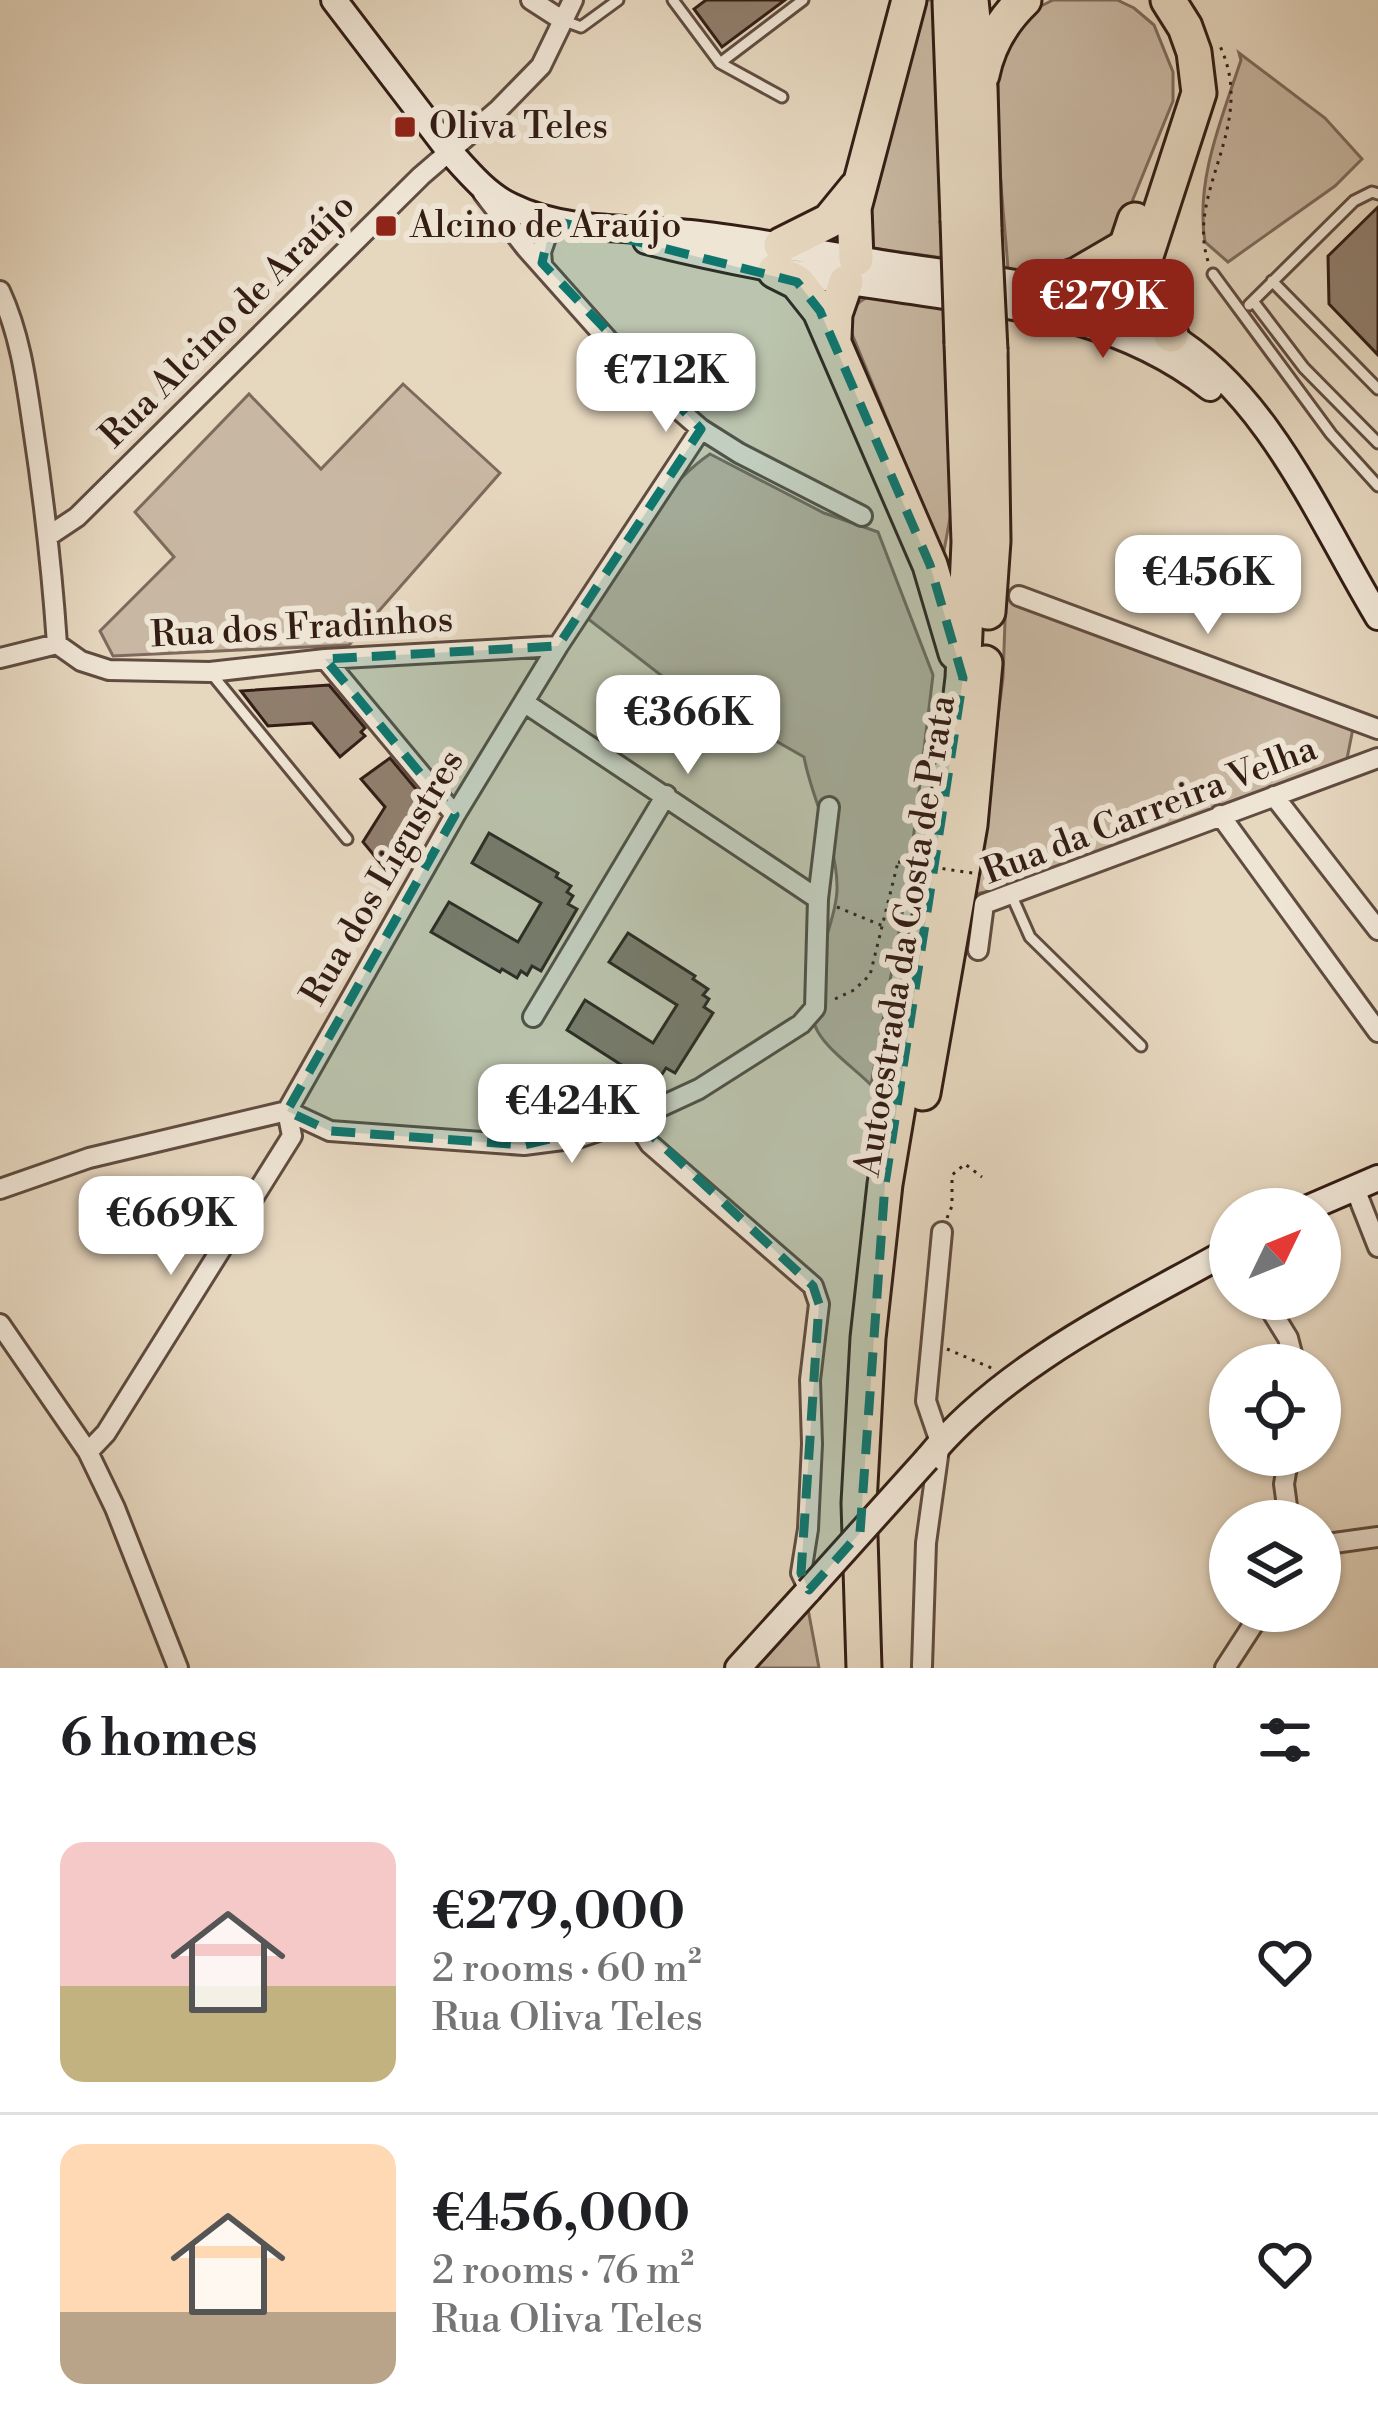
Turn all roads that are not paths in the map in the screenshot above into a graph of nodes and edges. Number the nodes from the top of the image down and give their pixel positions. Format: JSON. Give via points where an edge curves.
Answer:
{"nodes":[{"id":1,"x":334,"y":0,"type":"edge"},
{"id":2,"x":531,"y":0,"type":"edge"},
{"id":3,"x":573,"y":0,"type":"edge"},
{"id":4,"x":618,"y":0,"type":"edge"},
{"id":5,"x":673,"y":0,"type":"edge"},
{"id":6,"x":803,"y":0,"type":"edge"},
{"id":7,"x":909,"y":0,"type":"edge"},
{"id":8,"x":950,"y":0,"type":"edge"},
{"id":9,"x":971,"y":0,"type":"edge"},
{"id":10,"x":1024,"y":0,"type":"edge"},
{"id":11,"x":1142,"y":0,"type":"edge"},
{"id":12,"x":1168,"y":0,"type":"edge"},
{"id":13,"x":562,"y":20,"type":"junction"},
{"id":14,"x":719,"y":63,"type":"junction"},
{"id":15,"x":980,"y":88,"type":"junction"},
{"id":16,"x":782,"y":97,"type":"dead end"},
{"id":17,"x":450,"y":152,"type":"junction"},
{"id":18,"x":471,"y":176,"type":"junction"},
{"id":19,"x":861,"y":182,"type":"junction"},
{"id":20,"x":1378,"y":194,"type":"edge"},
{"id":21,"x":546,"y":219,"type":"junction"},
{"id":22,"x":971,"y":225,"type":"junction"},
{"id":23,"x":1134,"y":255,"type":"junction"},
{"id":24,"x":537,"y":258,"type":"junction"},
{"id":25,"x":778,"y":258,"type":"junction"},
{"id":26,"x":855,"y":270,"type":"junction"},
{"id":27,"x":1213,"y":274,"type":"road end"},
{"id":28,"x":896,"y":277,"type":"junction"},
{"id":29,"x":1272,"y":281,"type":"junction"},
{"id":30,"x":1040,"y":287,"type":"junction"},
{"id":31,"x":0,"y":291,"type":"edge"},
{"id":32,"x":1253,"y":301,"type":"junction"},
{"id":33,"x":1240,"y":311,"type":"junction"},
{"id":34,"x":1105,"y":321,"type":"junction"},
{"id":35,"x":1171,"y":335,"type":"junction"},
{"id":36,"x":834,"y":343,"type":"junction"},
{"id":37,"x":976,"y":346,"type":"junction"},
{"id":38,"x":1378,"y":389,"type":"edge"},
{"id":39,"x":700,"y":429,"type":"junction"},
{"id":40,"x":1378,"y":443,"type":"edge"},
{"id":41,"x":1378,"y":466,"type":"edge"},
{"id":42,"x":1368,"y":476,"type":"junction"},
{"id":43,"x":1378,"y":486,"type":"edge"},
{"id":44,"x":862,"y":516,"type":"dead end"},
{"id":45,"x":1320,"y":520,"type":"junction"},
{"id":46,"x":50,"y":535,"type":"junction"},
{"id":47,"x":1019,"y":596,"type":"dead end"},
{"id":48,"x":1378,"y":617,"type":"edge"},
{"id":49,"x":57,"y":644,"type":"junction"},
{"id":50,"x":558,"y":646,"type":"junction"},
{"id":51,"x":0,"y":658,"type":"edge"},
{"id":52,"x":325,"y":658,"type":"junction"},
{"id":53,"x":210,"y":672,"type":"junction"},
{"id":54,"x":963,"y":678,"type":"junction"},
{"id":55,"x":525,"y":703,"type":"junction"},
{"id":56,"x":1378,"y":729,"type":"edge"},
{"id":57,"x":1378,"y":758,"type":"edge"},
{"id":58,"x":666,"y":795,"type":"junction"},
{"id":59,"x":1274,"y":796,"type":"junction"},
{"id":60,"x":829,"y":807,"type":"dead end"},
{"id":61,"x":455,"y":815,"type":"junction"},
{"id":62,"x":1220,"y":815,"type":"junction"},
{"id":63,"x":347,"y":839,"type":"dead end"},
{"id":64,"x":1015,"y":887,"type":"junction"},
{"id":65,"x":818,"y":899,"type":"junction"},
{"id":66,"x":1378,"y":930,"type":"edge"},
{"id":67,"x":978,"y":950,"type":"dead end"},
{"id":68,"x":533,"y":1017,"type":"dead end"},
{"id":69,"x":1378,"y":1031,"type":"edge"},
{"id":70,"x":1141,"y":1046,"type":"dead end"},
{"id":71,"x":287,"y":1112,"type":"junction"},
{"id":72,"x":634,"y":1119,"type":"junction"},
{"id":73,"x":1366,"y":1182,"type":"edge"},
{"id":74,"x":0,"y":1189,"type":"edge"},
{"id":75,"x":942,"y":1232,"type":"road end"},
{"id":76,"x":1378,"y":1247,"type":"edge"},
{"id":77,"x":1209,"y":1262,"type":"edge"},
{"id":78,"x":0,"y":1324,"type":"edge"},
{"id":79,"x":933,"y":1450,"type":"junction"},
{"id":80,"x":88,"y":1452,"type":"junction"},
{"id":81,"x":1378,"y":1538,"type":"edge"},
{"id":82,"x":1341,"y":1542,"type":"edge"},
{"id":83,"x":809,"y":1590,"type":"junction"},
{"id":84,"x":1248,"y":1632,"type":"edge"},
{"id":85,"x":922,"y":1666,"type":"edge"},
{"id":86,"x":178,"y":1668,"type":"edge"},
{"id":87,"x":738,"y":1668,"type":"edge"},
{"id":88,"x":864,"y":1668,"type":"edge"},
{"id":89,"x":886,"y":1668,"type":"edge"},
{"id":90,"x":1225,"y":1668,"type":"edge"}],
"edges":[{"from":1,"to":17,"type":"main road"},
{"from":2,"to":13,"type":"street"},
{"from":3,"to":13,"type":"street","name":"Rua Alcino de Araújo"},
{"from":4,"to":13,"type":"lane","via":[[581,26]]},
{"from":5,"to":14,"type":"lane"},
{"from":6,"to":14,"type":"lane"},
{"from":7,"to":19,"type":"highway"},
{"from":8,"to":22,"type":"highway","name":"Autoestrada da Costa de Prata"},
{"from":9,"to":15,"type":"highway","name":"Autoestrada da Costa de Prata"},
{"from":10,"to":15,"type":"highway","via":[[998,29]]},
{"from":11,"to":23,"type":"highway","via":[[1171,32],[1182,97]]},
{"from":12,"to":23,"type":"highway","via":[[1195,52],[1199,93]]},
{"from":13,"to":17,"type":"street","name":"Rua Alcino de Araújo","via":[[541,66]]},
{"from":14,"to":16,"type":"lane"},
{"from":15,"to":22,"type":"highway","name":"Autoestrada da Costa de Prata"},
{"from":17,"to":18,"type":"main road"},
{"from":17,"to":46,"type":"street","name":"Rua Alcino de Araújo"},
{"from":18,"to":21,"type":"main road","via":[[508,205]]},
{"from":18,"to":24,"type":"street"},
{"from":19,"to":25,"type":"highway","via":[[830,221]]},
{"from":19,"to":26,"type":"highway"},
{"from":20,"to":29,"type":"lane","via":[[1354,201]]},
{"from":21,"to":24,"type":"street","via":[[530,237]]},
{"from":21,"to":25,"type":"main road","via":[[691,233]]},
{"from":22,"to":37,"type":"highway","name":"Autoestrada da Costa de Prata","bridge":true},
{"from":23,"to":30,"type":"highway"},
{"from":23,"to":34,"type":"highway","via":[[1111,292]]},
{"from":23,"to":35,"type":"highway"},
{"from":24,"to":39,"type":"street","via":[[640,376]]},
{"from":25,"to":26,"type":"main road"},
{"from":25,"to":36,"type":"highway"},
{"from":26,"to":28,"type":"main road"},
{"from":26,"to":36,"type":"highway","via":[[836,314]]},
{"from":27,"to":33,"type":"lane"},
{"from":28,"to":30,"type":"main road"},
{"from":28,"to":34,"type":"main road"},
{"from":29,"to":32,"type":"lane"},
{"from":29,"to":38,"type":"lane"},
{"from":30,"to":34,"type":"main road"},
{"from":31,"to":46,"type":"street","via":[[18,338]]},
{"from":32,"to":33,"type":"lane"},
{"from":32,"to":40,"type":"lane"},
{"from":33,"to":42,"type":"lane"},
{"from":34,"to":35,"type":"main road"},
{"from":34,"to":45,"type":"main road","via":[[1210,388]]},
{"from":35,"to":45,"type":"main road","via":[[1262,421]]},
{"from":36,"to":54,"type":"highway","via":[[930,565]]},
{"from":37,"to":54,"type":"highway","name":"Autoestrada da Costa de Prata"},
{"from":37,"to":89,"type":"highway","name":"Autoestrada da Costa de Prata","via":[[993,541],[982,708],[888,1343],[880,1488]]},
{"from":39,"to":44,"type":"street"},
{"from":39,"to":50,"type":"street","name":"Rua dos Ligustres"},
{"from":41,"to":42,"type":"lane"},
{"from":42,"to":43,"type":"lane"},
{"from":45,"to":48,"type":"main road"},
{"from":46,"to":49,"type":"street"},
{"from":47,"to":56,"type":"street"},
{"from":49,"to":51,"type":"street"},
{"from":49,"to":53,"type":"street","name":"Rua dos Fradinhos","via":[[109,670]]},
{"from":50,"to":52,"type":"street","name":"Rua dos Fradinhos"},
{"from":50,"to":55,"type":"street","name":"Rua dos Ligustres"},
{"from":52,"to":53,"type":"street","name":"Rua dos Fradinhos"},
{"from":52,"to":61,"type":"street"},
{"from":53,"to":63,"type":"lane"},
{"from":54,"to":88,"type":"highway","name":"Autoestrada da Costa de Prata","via":[[868,1338],[859,1502]]},
{"from":55,"to":58,"type":"street"},
{"from":55,"to":61,"type":"street","name":"Rua dos Ligustres"},
{"from":57,"to":59,"type":"street","name":"Rua da Carreira Velha"},
{"from":58,"to":65,"type":"street"},
{"from":58,"to":68,"type":"street"},
{"from":59,"to":62,"type":"street","name":"Rua da Carreira Velha"},
{"from":59,"to":66,"type":"street"},
{"from":60,"to":65,"type":"street"},
{"from":61,"to":71,"type":"street","name":"Rua dos Ligustres"},
{"from":62,"to":64,"type":"street","name":"Rua da Carreira Velha"},
{"from":62,"to":69,"type":"street"},
{"from":64,"to":67,"type":"street","name":"Rua da Carreira Velha","via":[[984,904]]},
{"from":64,"to":70,"type":"lane","via":[[1030,937]]},
{"from":65,"to":72,"type":"street","via":[[815,1008],[700,1090]]},
{"from":71,"to":72,"type":"street","via":[[330,1131],[524,1145]]},
{"from":71,"to":74,"type":"street","via":[[89,1158]]},
{"from":71,"to":80,"type":"street","name":"Rua dos Ligustres","via":[[292,1136]]},
{"from":72,"to":83,"type":"street","via":[[650,1144],[812,1286],[819,1304],[801,1573]]},
{"from":73,"to":76,"type":"street"},
{"from":75,"to":79,"type":"street","via":[[926,1401]]},
{"from":77,"to":79,"type":"main road","via":[[1011,1382]]},
{"from":78,"to":80,"type":"street"},
{"from":79,"to":83,"type":"main road","bridge":true},
{"from":79,"to":85,"type":"street"},
{"from":80,"to":86,"type":"street"},
{"from":81,"to":82,"type":"street"},
{"from":83,"to":87,"type":"main road"},
{"from":84,"to":90,"type":"street"}]}
